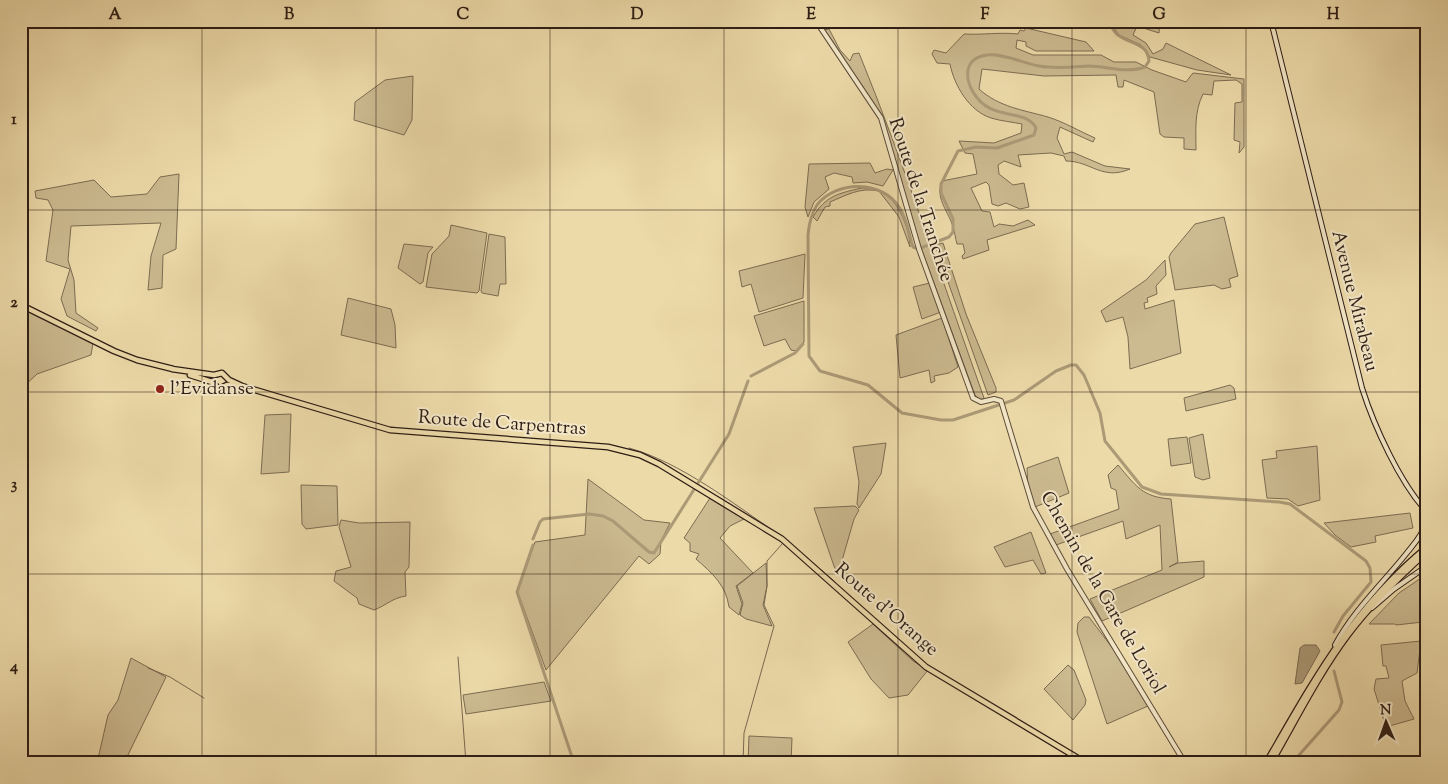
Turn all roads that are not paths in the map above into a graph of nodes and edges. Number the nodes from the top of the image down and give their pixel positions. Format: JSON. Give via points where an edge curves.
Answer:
{"nodes":[{"id":1,"x":816,"y":21,"type":"edge"},
{"id":2,"x":1272,"y":21,"type":"edge"},
{"id":3,"x":21,"y":305,"type":"edge"},
{"id":4,"x":943,"y":314,"type":"joint"},
{"id":5,"x":172,"y":369,"type":"junction"},
{"id":6,"x":214,"y":375,"type":"junction"},
{"id":7,"x":212,"y":382,"type":"junction"},
{"id":8,"x":228,"y":382,"type":"junction"},
{"id":9,"x":1421,"y":506,"type":"junction"},
{"id":10,"x":1427,"y":512,"type":"edge"},
{"id":11,"x":748,"y":518,"type":"joint"},
{"id":12,"x":1426,"y":524,"type":"edge"},
{"id":13,"x":1427,"y":547,"type":"edge"},
{"id":14,"x":1427,"y":552,"type":"edge"},
{"id":15,"x":1427,"y":566,"type":"edge"},
{"id":16,"x":1358,"y":622,"type":"junction"},
{"id":17,"x":1335,"y":645,"type":"junction"},
{"id":18,"x":1086,"y":763,"type":"edge"},
{"id":19,"x":1185,"y":763,"type":"edge"},
{"id":20,"x":1266,"y":763,"type":"edge"},
{"id":21,"x":1271,"y":763,"type":"edge"}],
"edges":[{"from":1,"to":4,"type":"street","name":"Route de la Tranchée","via":[[880,118]]},
{"from":2,"to":9,"type":"street","name":"Avenue Mirabeau","via":[[1365,397],[1388,448]]},
{"from":3,"to":5,"type":"main road","via":[[114,351]]},
{"from":4,"to":19,"type":"street","name":"Chemin de la Gare de Loriol","via":[[973,398],[978,402],[997,399],[1002,404],[1033,507]]},
{"from":5,"to":6,"type":"main road"},
{"from":5,"to":7,"type":"main road"},
{"from":6,"to":7,"type":"main road"},
{"from":6,"to":8,"type":"main road","via":[[224,373]]},
{"from":7,"to":8,"type":"main road","via":[[219,388]]},
{"from":8,"to":11,"type":"main road","name":"Route de Carpentras","via":[[390,430],[618,448],[665,468]]},
{"from":9,"to":10,"type":"street"},
{"from":9,"to":12,"type":"street"},
{"from":11,"to":18,"type":"main road","name":"Route d'Orange","via":[[794,549],[926,667]]},
{"from":12,"to":17,"type":"street","via":[[1393,571],[1344,628]]},
{"from":13,"to":17,"type":"main road","via":[[1378,594]]},
{"from":14,"to":16,"type":"main road"},
{"from":15,"to":16,"type":"street","via":[[1385,596]]},
{"from":16,"to":21,"type":"main road","via":[[1326,666]]},
{"from":17,"to":20,"type":"main road"}]}
